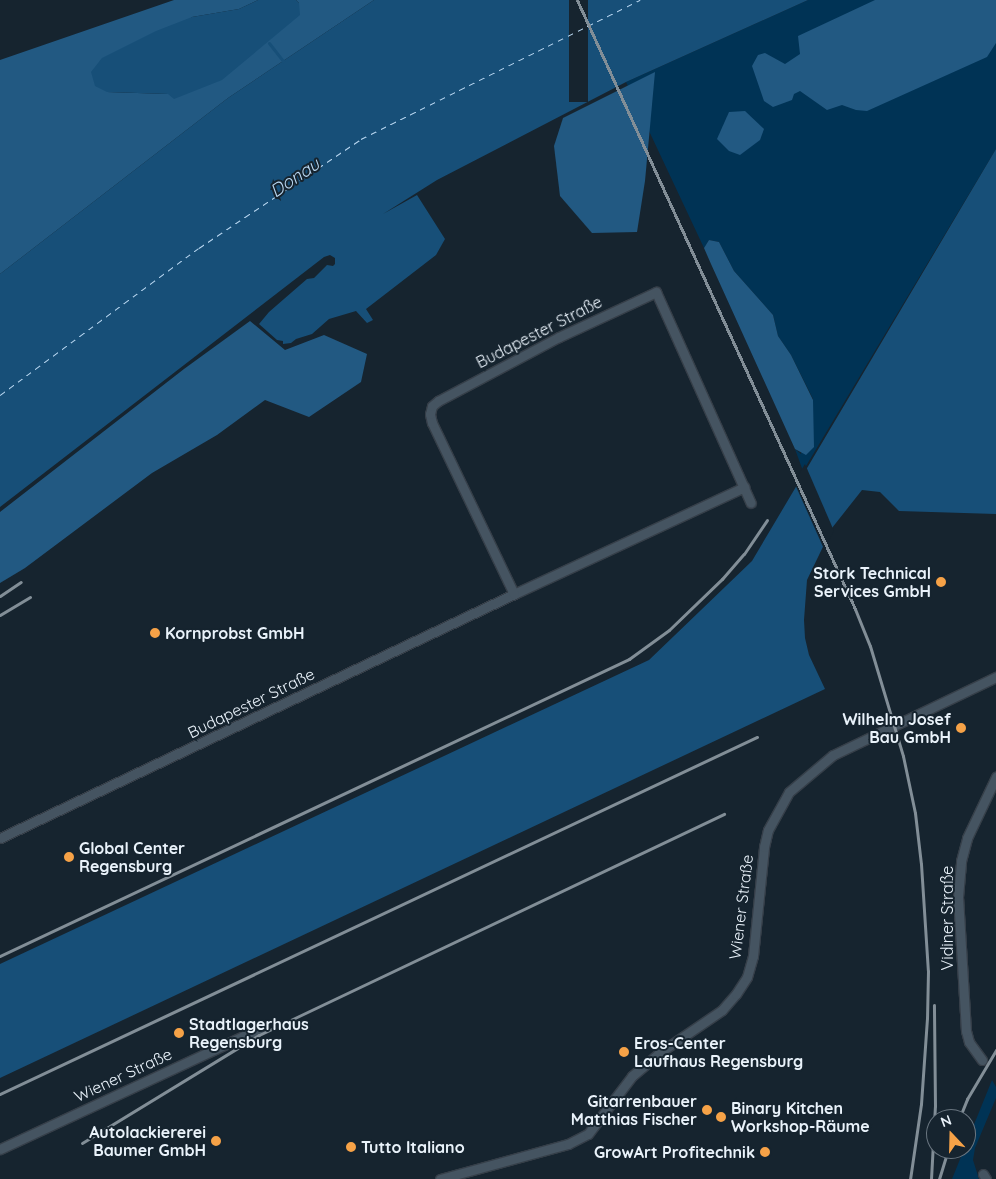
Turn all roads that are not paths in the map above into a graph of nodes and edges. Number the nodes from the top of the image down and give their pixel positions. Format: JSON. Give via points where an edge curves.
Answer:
{"nodes":[{"id":1,"x":744,"y":487,"type":"junction"},
{"id":2,"x":751,"y":503,"type":"dead end"},
{"id":3,"x":514,"y":594,"type":"junction"},
{"id":4,"x":996,"y":678,"type":"edge"},
{"id":5,"x":996,"y":777,"type":"edge"},
{"id":6,"x":0,"y":838,"type":"edge"},
{"id":7,"x":258,"y":1029,"type":"dead end"},
{"id":8,"x":982,"y":1060,"type":"dead end"},
{"id":9,"x":0,"y":1149,"type":"edge"},
{"id":10,"x":440,"y":1179,"type":"edge"}],
"edges":[{"from":1,"to":2,"type":"street","name":"Budapester Straße"},
{"from":1,"to":3,"type":"street","name":"Budapester Straße"},
{"from":1,"to":3,"type":"street","name":"Budapester Straße","via":[[656,292],[576,329],[438,401],[430,414]]},
{"from":3,"to":6,"type":"street","name":"Budapester Straße"},
{"from":4,"to":10,"type":"street","name":"Wiener Straße","via":[[833,755],[789,792],[772,823],[764,847],[753,956],[746,977],[722,1010],[638,1070],[614,1096],[588,1134],[568,1144]]},
{"from":5,"to":8,"type":"street","name":"Vidiner Straße","via":[[967,838],[960,861],[958,898],[966,1031],[968,1042]]},
{"from":7,"to":9,"type":"street","name":"Wiener Straße"}]}
